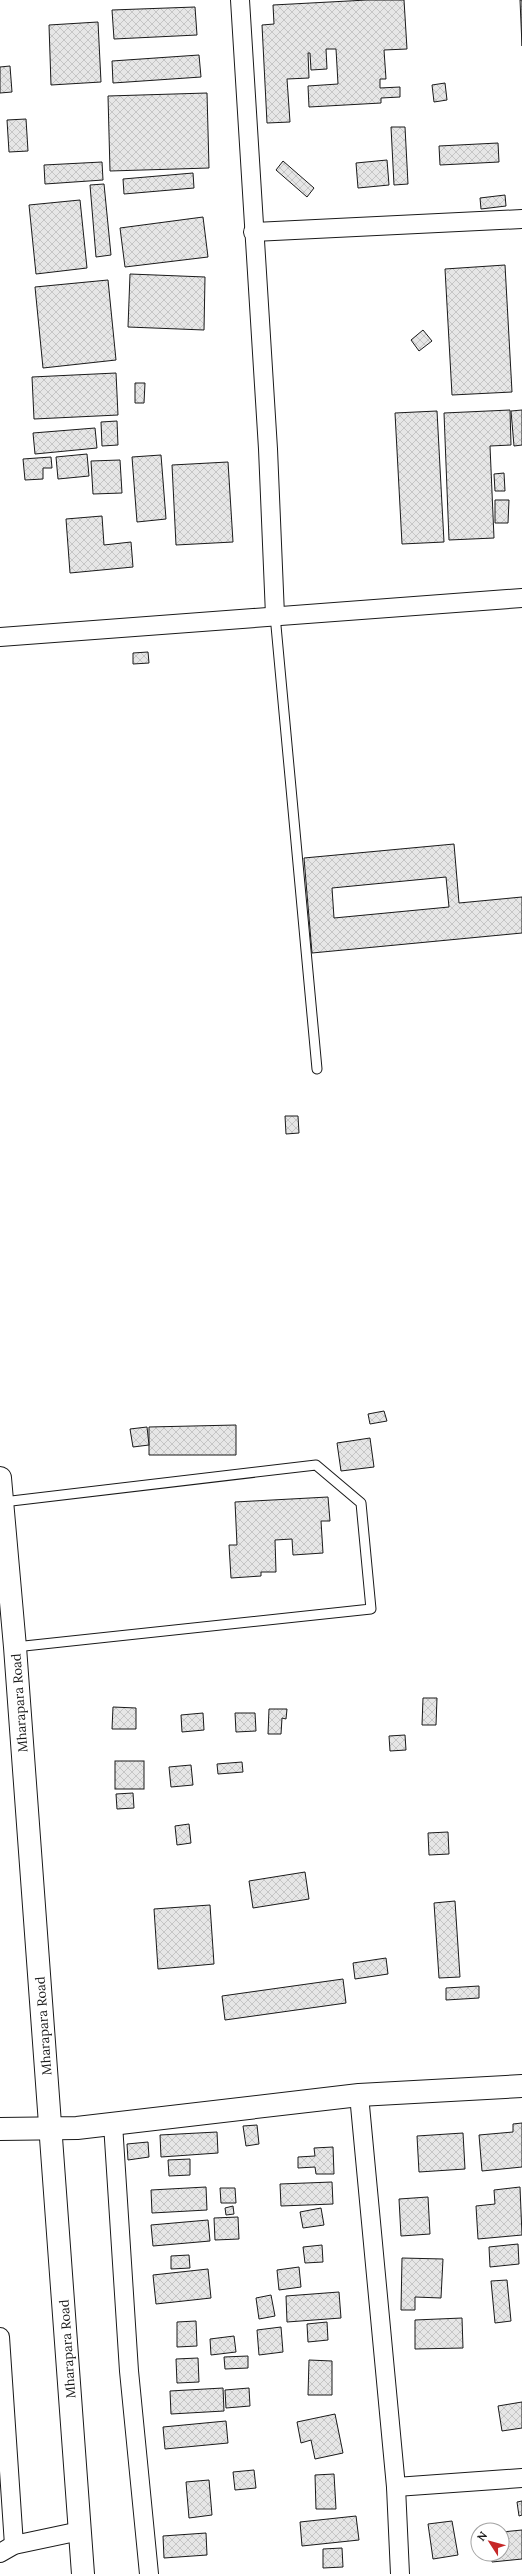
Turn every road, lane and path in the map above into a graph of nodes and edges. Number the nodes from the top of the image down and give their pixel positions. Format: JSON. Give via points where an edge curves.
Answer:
{"nodes":[{"id":1,"x":240,"y":0,"type":"edge"},
{"id":2,"x":522,"y":219,"type":"edge"},
{"id":3,"x":253,"y":232,"type":"junction"},
{"id":4,"x":522,"y":598,"type":"edge"},
{"id":5,"x":275,"y":615,"type":"junction"},
{"id":6,"x":0,"y":637,"type":"edge"},
{"id":7,"x":317,"y":1069,"type":"dead end"},
{"id":8,"x":0,"y":1478,"type":"edge"},
{"id":9,"x":3,"y":1502,"type":"junction"},
{"id":10,"x":15,"y":1647,"type":"junction"},
{"id":11,"x":522,"y":2086,"type":"edge"},
{"id":12,"x":359,"y":2095,"type":"junction"},
{"id":13,"x":113,"y":2124,"type":"junction"},
{"id":14,"x":0,"y":2129,"type":"edge"},
{"id":15,"x":51,"y":2129,"type":"junction"},
{"id":16,"x":0,"y":2337,"type":"edge"},
{"id":17,"x":522,"y":2478,"type":"edge"},
{"id":18,"x":396,"y":2487,"type":"junction"},
{"id":19,"x":80,"y":2531,"type":"junction"},
{"id":20,"x":7,"y":2549,"type":"edge"},
{"id":21,"x":83,"y":2574,"type":"edge"},
{"id":22,"x":149,"y":2574,"type":"edge"},
{"id":23,"x":400,"y":2574,"type":"edge"}],
"edges":[{"from":1,"to":3,"type":"street"},
{"from":2,"to":3,"type":"street"},
{"from":3,"to":5,"type":"street","via":[[268,449]]},
{"from":4,"to":5,"type":"street"},
{"from":5,"to":6,"type":"street"},
{"from":5,"to":7,"type":"lane"},
{"from":8,"to":9,"type":"main road","name":"Mharapara Road"},
{"from":9,"to":10,"type":"main road","name":"Mharapara Road"},
{"from":9,"to":10,"type":"lane","via":[[316,1465],[361,1503],[371,1609]]},
{"from":10,"to":15,"type":"main road","name":"Mharapara Road"},
{"from":11,"to":12,"type":"main road"},
{"from":12,"to":13,"type":"main road"},
{"from":12,"to":18,"type":"street"},
{"from":13,"to":15,"type":"main road"},
{"from":13,"to":22,"type":"street","via":[[129,2371]]},
{"from":14,"to":15,"type":"main road"},
{"from":15,"to":19,"type":"main road","name":"Mharapara Road"},
{"from":16,"to":20,"type":"street"},
{"from":17,"to":18,"type":"street"},
{"from":18,"to":23,"type":"street"},
{"from":19,"to":20,"type":"street"},
{"from":19,"to":21,"type":"main road","name":"Mharapara Road"}]}
